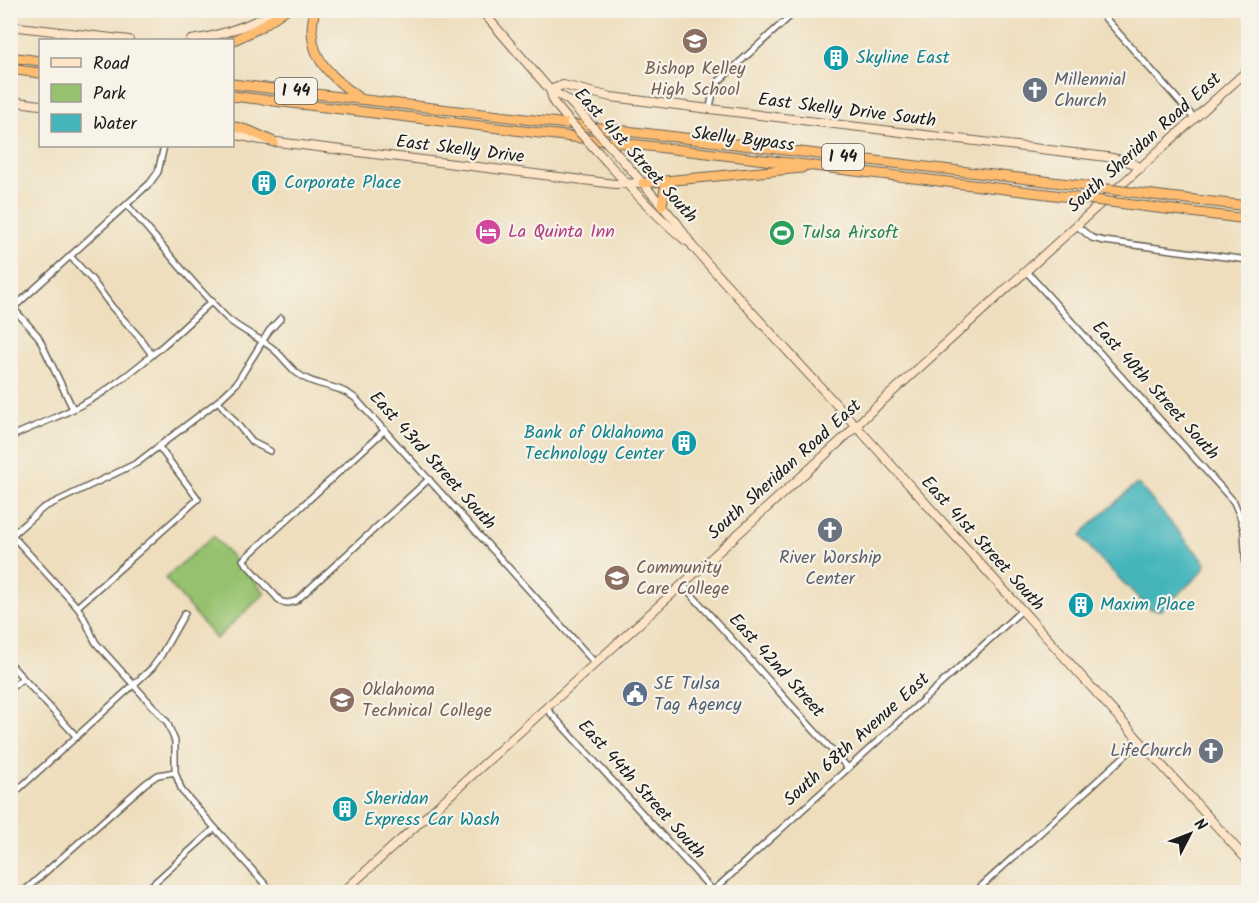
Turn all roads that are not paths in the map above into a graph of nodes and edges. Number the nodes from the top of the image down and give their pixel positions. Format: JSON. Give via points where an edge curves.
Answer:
{"nodes":[{"id":1,"x":278,"y":10,"type":"edge"},
{"id":2,"x":285,"y":10,"type":"edge"},
{"id":3,"x":315,"y":10,"type":"edge"},
{"id":4,"x":797,"y":10,"type":"edge"},
{"id":5,"x":1098,"y":10,"type":"edge"},
{"id":6,"x":481,"y":11,"type":"edge"},
{"id":7,"x":10,"y":26,"type":"edge"},
{"id":8,"x":120,"y":39,"type":"edge"},
{"id":9,"x":196,"y":39,"type":"edge"},
{"id":10,"x":234,"y":40,"type":"edge"},
{"id":11,"x":10,"y":57,"type":"edge"},
{"id":12,"x":39,"y":61,"type":"edge"},
{"id":13,"x":10,"y":69,"type":"edge"},
{"id":14,"x":1248,"y":70,"type":"edge"},
{"id":15,"x":39,"y":72,"type":"edge"},
{"id":16,"x":234,"y":84,"type":"edge"},
{"id":17,"x":550,"y":90,"type":"junction"},
{"id":18,"x":234,"y":96,"type":"edge"},
{"id":19,"x":360,"y":99,"type":"junction"},
{"id":20,"x":10,"y":101,"type":"edge"},
{"id":21,"x":39,"y":105,"type":"edge"},
{"id":22,"x":710,"y":109,"type":"junction"},
{"id":23,"x":1195,"y":118,"type":"junction"},
{"id":24,"x":234,"y":127,"type":"edge"},
{"id":25,"x":234,"y":134,"type":"edge"},
{"id":26,"x":274,"y":142,"type":"junction"},
{"id":27,"x":164,"y":147,"type":"edge"},
{"id":28,"x":820,"y":166,"type":"junction"},
{"id":29,"x":1141,"y":168,"type":"junction"},
{"id":30,"x":671,"y":181,"type":"junction"},
{"id":31,"x":625,"y":183,"type":"junction"},
{"id":32,"x":643,"y":183,"type":"junction"},
{"id":33,"x":1169,"y":197,"type":"junction"},
{"id":34,"x":1248,"y":201,"type":"edge"},
{"id":35,"x":127,"y":205,"type":"junction"},
{"id":36,"x":662,"y":205,"type":"junction"},
{"id":37,"x":1248,"y":206,"type":"edge"},
{"id":38,"x":1248,"y":219,"type":"edge"},
{"id":39,"x":1077,"y":226,"type":"junction"},
{"id":40,"x":693,"y":247,"type":"junction"},
{"id":41,"x":70,"y":256,"type":"junction"},
{"id":42,"x":1248,"y":260,"type":"edge"},
{"id":43,"x":1026,"y":271,"type":"junction"},
{"id":44,"x":212,"y":301,"type":"junction"},
{"id":45,"x":12,"y":310,"type":"edge"},
{"id":46,"x":281,"y":318,"type":"dead end"},
{"id":47,"x":262,"y":342,"type":"junction"},
{"id":48,"x":152,"y":355,"type":"junction"},
{"id":49,"x":218,"y":401,"type":"junction"},
{"id":50,"x":73,"y":409,"type":"junction"},
{"id":51,"x":856,"y":426,"type":"junction"},
{"id":52,"x":385,"y":430,"type":"junction"},
{"id":53,"x":10,"y":437,"type":"edge"},
{"id":54,"x":159,"y":447,"type":"junction"},
{"id":55,"x":270,"y":450,"type":"dead end"},
{"id":56,"x":429,"y":479,"type":"junction"},
{"id":57,"x":11,"y":534,"type":"edge"},
{"id":58,"x":682,"y":584,"type":"junction"},
{"id":59,"x":77,"y":607,"type":"junction"},
{"id":60,"x":1022,"y":610,"type":"junction"},
{"id":61,"x":1248,"y":612,"type":"edge"},
{"id":62,"x":185,"y":613,"type":"dead end"},
{"id":63,"x":595,"y":663,"type":"junction"},
{"id":64,"x":10,"y":664,"type":"edge"},
{"id":65,"x":23,"y":678,"type":"junction"},
{"id":66,"x":135,"y":685,"type":"junction"},
{"id":67,"x":10,"y":688,"type":"edge"},
{"id":68,"x":546,"y":708,"type":"junction"},
{"id":69,"x":77,"y":737,"type":"junction"},
{"id":70,"x":1141,"y":741,"type":"junction"},
{"id":71,"x":848,"y":768,"type":"junction"},
{"id":72,"x":175,"y":772,"type":"junction"},
{"id":73,"x":10,"y":797,"type":"edge"},
{"id":74,"x":214,"y":829,"type":"junction"},
{"id":75,"x":1248,"y":861,"type":"edge"},
{"id":76,"x":268,"y":891,"type":"edge"},
{"id":77,"x":23,"y":892,"type":"edge"},
{"id":78,"x":144,"y":892,"type":"edge"},
{"id":79,"x":343,"y":892,"type":"edge"},
{"id":80,"x":714,"y":892,"type":"edge"},
{"id":81,"x":975,"y":892,"type":"edge"}],
"edges":[{"from":1,"to":9,"type":"main road","via":[[224,34]]},
{"from":2,"to":10,"type":"highway"},
{"from":3,"to":19,"type":"highway","via":[[312,32],[318,58],[329,73]]},
{"from":4,"to":22,"type":"street","via":[[719,81]]},
{"from":5,"to":23,"type":"street"},
{"from":6,"to":17,"type":"main road","name":"East 41st Street South"},
{"from":7,"to":8,"type":"main road"},
{"from":11,"to":12,"type":"highway"},
{"from":13,"to":15,"type":"highway"},
{"from":14,"to":23,"type":"main road","name":"South Sheridan Road East"},
{"from":16,"to":19,"type":"highway","name":"Skelly Bypass","number":"I 44"},
{"from":17,"to":22,"type":"main road","name":"East Skelly Drive South","via":[[563,85],[611,97]]},
{"from":17,"to":31,"type":"main road","name":"East 41st Street South","bridge":true,"via":[[554,103]]},
{"from":17,"to":32,"type":"main road","name":"East 41st Street South","bridge":true,"via":[[568,100]]},
{"from":18,"to":28,"type":"highway","name":"Skelly Bypass","number":"I 44"},
{"from":19,"to":33,"type":"highway","name":"Skelly Bypass","number":"I 44","bridge":true},
{"from":20,"to":21,"type":"main road"},
{"from":22,"to":29,"type":"main road","name":"East Skelly Drive South","via":[[1123,159]]},
{"from":23,"to":29,"type":"main road","name":"South Sheridan Road East"},
{"from":24,"to":26,"type":"highway"},
{"from":25,"to":26,"type":"main road"},
{"from":26,"to":31,"type":"main road","name":"East Skelly Drive"},
{"from":27,"to":35,"type":"street","via":[[155,178]]},
{"from":28,"to":30,"type":"highway"},
{"from":28,"to":38,"type":"highway","name":"Skelly Bypass","number":"I 44","bridge":true},
{"from":29,"to":39,"type":"main road","name":"South Sheridan Road East"},
{"from":30,"to":32,"type":"highway"},
{"from":30,"to":36,"type":"highway","via":[[665,188]]},
{"from":31,"to":32,"type":"main road","name":"East Skelly Drive"},
{"from":31,"to":40,"type":"main road","name":"East 41st Street South"},
{"from":32,"to":36,"type":"main road","name":"East 41st Street South"},
{"from":33,"to":34,"type":"highway"},
{"from":33,"to":37,"type":"highway","name":"Skelly Bypass","number":"I 44"},
{"from":35,"to":41,"type":"street"},
{"from":35,"to":44,"type":"street","name":"East 43rd Street South"},
{"from":36,"to":40,"type":"main road","name":"East 41st Street South"},
{"from":39,"to":42,"type":"street","via":[[1104,242]]},
{"from":39,"to":43,"type":"main road","name":"South Sheridan Road East"},
{"from":40,"to":51,"type":"main road","name":"East 41st Street South"},
{"from":41,"to":45,"type":"street"},
{"from":41,"to":48,"type":"street"},
{"from":43,"to":51,"type":"main road","name":"South Sheridan Road East"},
{"from":43,"to":61,"type":"street","name":"East 40th Street South","via":[[1234,502],[1244,531]]},
{"from":44,"to":47,"type":"street","name":"East 43rd Street South","via":[[233,323]]},
{"from":44,"to":48,"type":"street"},
{"from":45,"to":50,"type":"street","via":[[38,336]]},
{"from":46,"to":47,"type":"street"},
{"from":47,"to":49,"type":"street","via":[[236,384]]},
{"from":47,"to":52,"type":"street","name":"East 43rd Street South","via":[[306,380],[350,394]]},
{"from":48,"to":50,"type":"street","via":[[102,393]]},
{"from":49,"to":54,"type":"street"},
{"from":49,"to":55,"type":"street","via":[[252,442]]},
{"from":50,"to":53,"type":"street"},
{"from":51,"to":58,"type":"main road","name":"South Sheridan Road East"},
{"from":51,"to":60,"type":"main road","name":"East 41st Street South"},
{"from":52,"to":56,"type":"street","name":"East 43rd Street South"},
{"from":52,"to":56,"type":"street","via":[[243,560],[281,602],[296,601]]},
{"from":54,"to":57,"type":"street","via":[[137,463],[43,508]]},
{"from":54,"to":59,"type":"street","via":[[198,499]]},
{"from":56,"to":63,"type":"street","name":"East 43rd Street South"},
{"from":57,"to":59,"type":"street"},
{"from":58,"to":63,"type":"main road","name":"South Sheridan Road East"},
{"from":58,"to":71,"type":"street","name":"East 42nd Street"},
{"from":59,"to":66,"type":"street","via":[[96,643]]},
{"from":60,"to":70,"type":"main road","name":"East 41st Street South"},
{"from":60,"to":71,"type":"street","name":"South 68th Avenue East"},
{"from":62,"to":66,"type":"street","via":[[155,664]]},
{"from":63,"to":68,"type":"main road","name":"South Sheridan Road East"},
{"from":64,"to":65,"type":"street"},
{"from":65,"to":67,"type":"street"},
{"from":65,"to":69,"type":"street"},
{"from":66,"to":69,"type":"street"},
{"from":66,"to":72,"type":"street","via":[[172,731]]},
{"from":68,"to":79,"type":"main road","name":"South Sheridan Road East"},
{"from":68,"to":80,"type":"street","name":"East 44th Street South"},
{"from":69,"to":73,"type":"street"},
{"from":70,"to":75,"type":"main road","name":"East 41st Street South"},
{"from":70,"to":81,"type":"street"},
{"from":71,"to":80,"type":"street","name":"South 68th Avenue East"},
{"from":72,"to":74,"type":"street","via":[[184,795]]},
{"from":72,"to":77,"type":"street","via":[[152,778]]},
{"from":74,"to":76,"type":"street"},
{"from":74,"to":78,"type":"street"}]}
